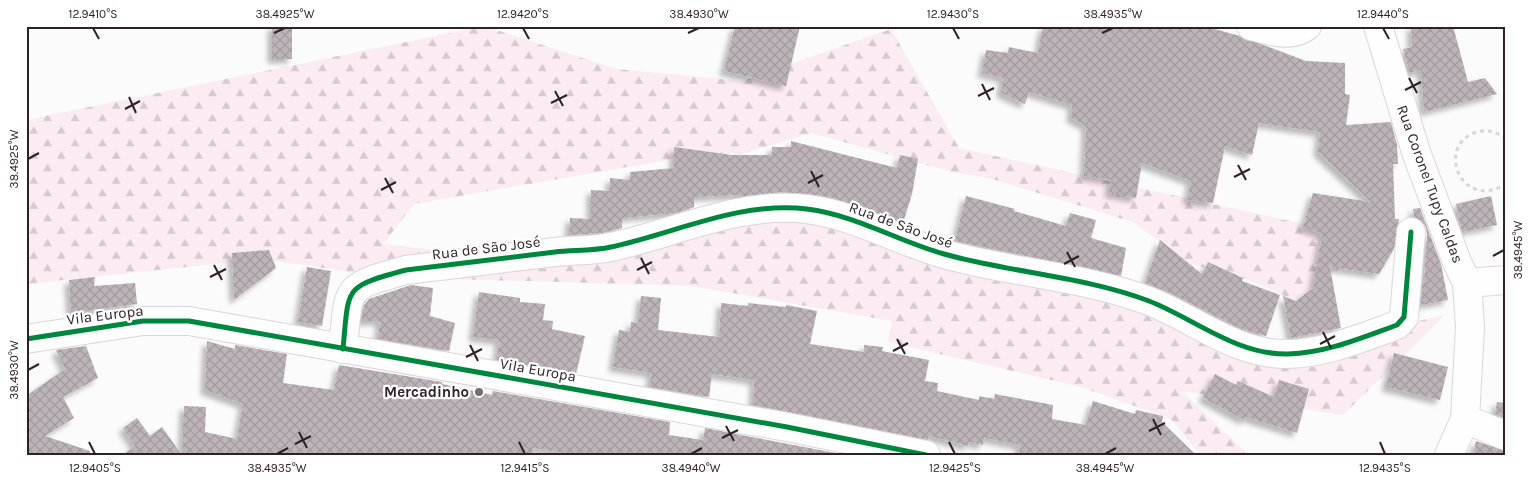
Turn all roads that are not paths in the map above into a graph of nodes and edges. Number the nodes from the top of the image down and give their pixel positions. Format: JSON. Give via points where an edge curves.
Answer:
{"nodes":[{"id":1,"x":1251,"y":26,"type":"edge"},
{"id":2,"x":1378,"y":26,"type":"edge"},
{"id":3,"x":1298,"y":30,"type":"edge"},
{"id":4,"x":1411,"y":232,"type":"dead end"},
{"id":5,"x":1506,"y":280,"type":"edge"},
{"id":6,"x":1467,"y":283,"type":"junction"},
{"id":7,"x":26,"y":339,"type":"edge"},
{"id":8,"x":343,"y":349,"type":"junction"},
{"id":9,"x":1465,"y":419,"type":"junction"},
{"id":10,"x":1506,"y":436,"type":"edge"},
{"id":11,"x":926,"y":455,"type":"edge"},
{"id":12,"x":1449,"y":455,"type":"edge"}],
"edges":[{"from":1,"to":3,"type":"street"},
{"from":2,"to":6,"type":"street","name":"Rua Coronel Tupy Caldas","via":[[1416,152],[1456,262]]},
{"from":4,"to":8,"type":"street","name":"Rua de São José","via":[[1404,317],[1397,325],[1331,349],[1286,354],[1249,348],[1153,302],[1120,291],[989,266],[939,253],[843,217],[809,209],[779,207],[738,212],[609,248],[406,270],[375,278],[359,284],[349,295]]},
{"from":5,"to":6,"type":"street"},
{"from":6,"to":9,"type":"street","via":[[1470,326]]},
{"from":7,"to":8,"type":"street","name":"Vila Europa","via":[[143,321],[189,321]]},
{"from":8,"to":11,"type":"street","name":"Vila Europa","via":[[787,427]]},
{"from":9,"to":10,"type":"street"},
{"from":9,"to":12,"type":"street"}]}
